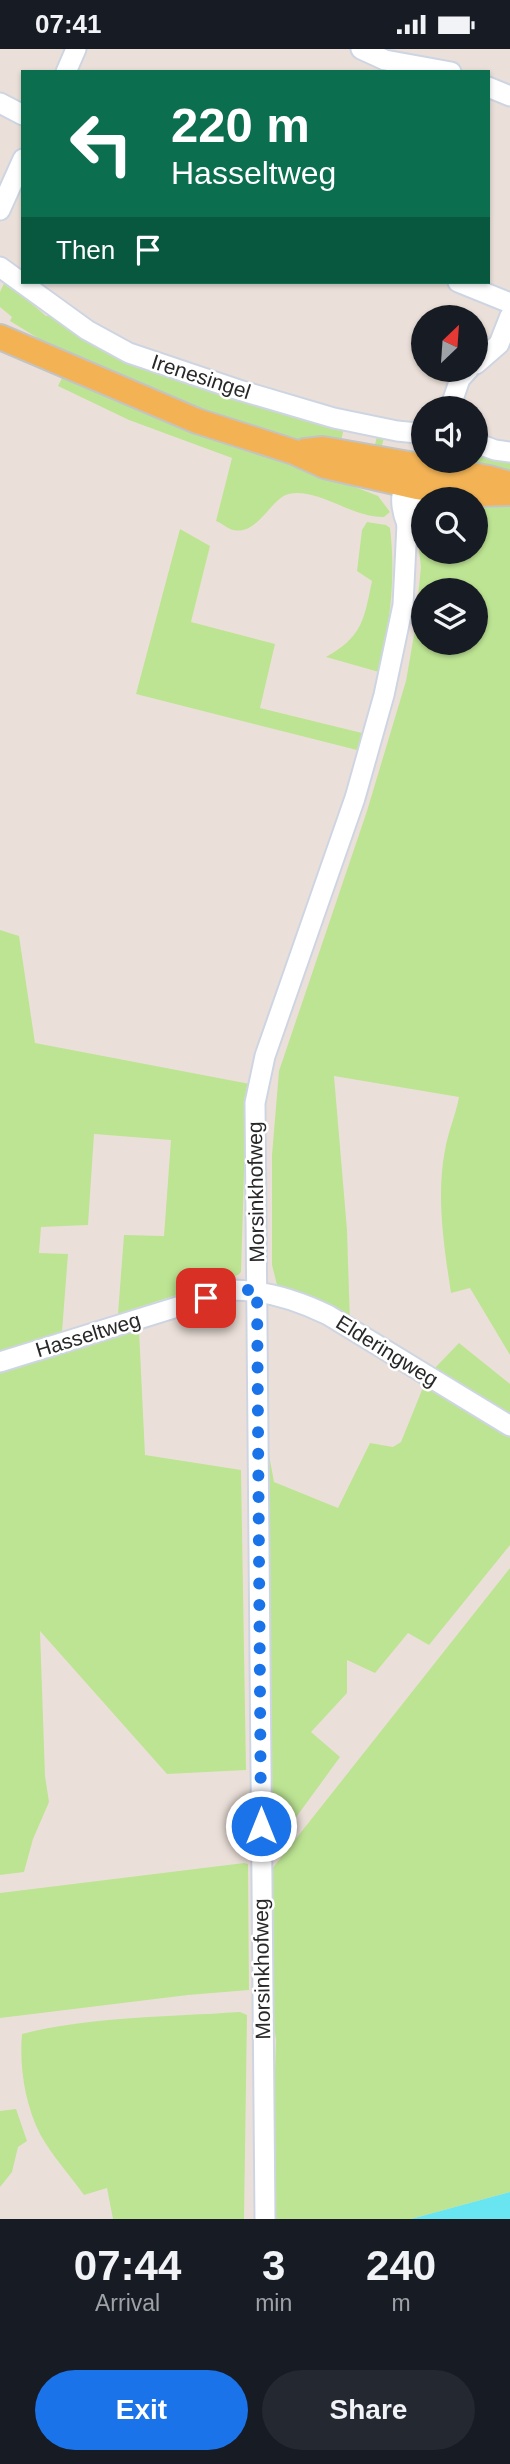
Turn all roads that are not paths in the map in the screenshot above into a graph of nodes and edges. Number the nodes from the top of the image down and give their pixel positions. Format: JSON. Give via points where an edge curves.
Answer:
{"nodes":[{"id":1,"x":76,"y":49,"type":"edge"},
{"id":2,"x":361,"y":49,"type":"edge"},
{"id":3,"x":67,"y":70,"type":"edge"},
{"id":4,"x":440,"y":70,"type":"edge"},
{"id":5,"x":490,"y":88,"type":"edge"},
{"id":6,"x":510,"y":96,"type":"edge"},
{"id":7,"x":0,"y":103,"type":"edge"},
{"id":8,"x":21,"y":114,"type":"edge"},
{"id":9,"x":21,"y":163,"type":"edge"},
{"id":10,"x":0,"y":210,"type":"edge"},
{"id":11,"x":0,"y":267,"type":"edge"},
{"id":12,"x":21,"y":282,"type":"edge"},
{"id":13,"x":23,"y":284,"type":"edge"},
{"id":14,"x":463,"y":284,"type":"edge"},
{"id":15,"x":510,"y":303,"type":"edge"},
{"id":16,"x":510,"y":316,"type":"edge"},
{"id":17,"x":0,"y":320,"type":"edge"},
{"id":18,"x":0,"y":337,"type":"edge"},
{"id":19,"x":488,"y":354,"type":"edge"},
{"id":20,"x":58,"y":361,"type":"junction"},
{"id":21,"x":411,"y":432,"type":"edge"},
{"id":22,"x":488,"y":447,"type":"edge"},
{"id":23,"x":510,"y":451,"type":"edge"},
{"id":24,"x":411,"y":479,"type":"junction"},
{"id":25,"x":510,"y":484,"type":"edge"},
{"id":26,"x":510,"y":493,"type":"edge"},
{"id":27,"x":257,"y":1290,"type":"junction"},
{"id":28,"x":0,"y":1362,"type":"edge"},
{"id":29,"x":510,"y":1426,"type":"edge"},
{"id":30,"x":265,"y":2219,"type":"edge"}],
"edges":[{"from":1,"to":3,"type":"street"},
{"from":2,"to":4,"type":"street","via":[[385,60]]},
{"from":5,"to":6,"type":"street"},
{"from":7,"to":8,"type":"street"},
{"from":9,"to":10,"type":"street"},
{"from":11,"to":12,"type":"street","name":"Irenesingel"},
{"from":13,"to":21,"type":"street","name":"Irenesingel","via":[[87,330],[130,353],[334,418]]},
{"from":14,"to":15,"type":"street"},
{"from":16,"to":19,"type":"street","via":[[499,344]]},
{"from":17,"to":20,"type":"main road"},
{"from":18,"to":20,"type":"main road"},
{"from":20,"to":24,"type":"main road","via":[[197,421],[294,452],[323,449]]},
{"from":22,"to":23,"type":"street"},
{"from":24,"to":25,"type":"main road","via":[[489,478]]},
{"from":24,"to":26,"type":"main road","via":[[473,494]]},
{"from":24,"to":27,"type":"street","name":"Morsinkhofweg","via":[[414,508],[407,524],[403,605],[384,695],[355,798],[261,1070],[255,1103]]},
{"from":27,"to":28,"type":"street","name":"Hasseltweg","via":[[232,1290]]},
{"from":27,"to":29,"type":"street","name":"Elderingweg","via":[[302,1302],[328,1315]]},
{"from":27,"to":30,"type":"street","name":"Morsinkhofweg"}]}
